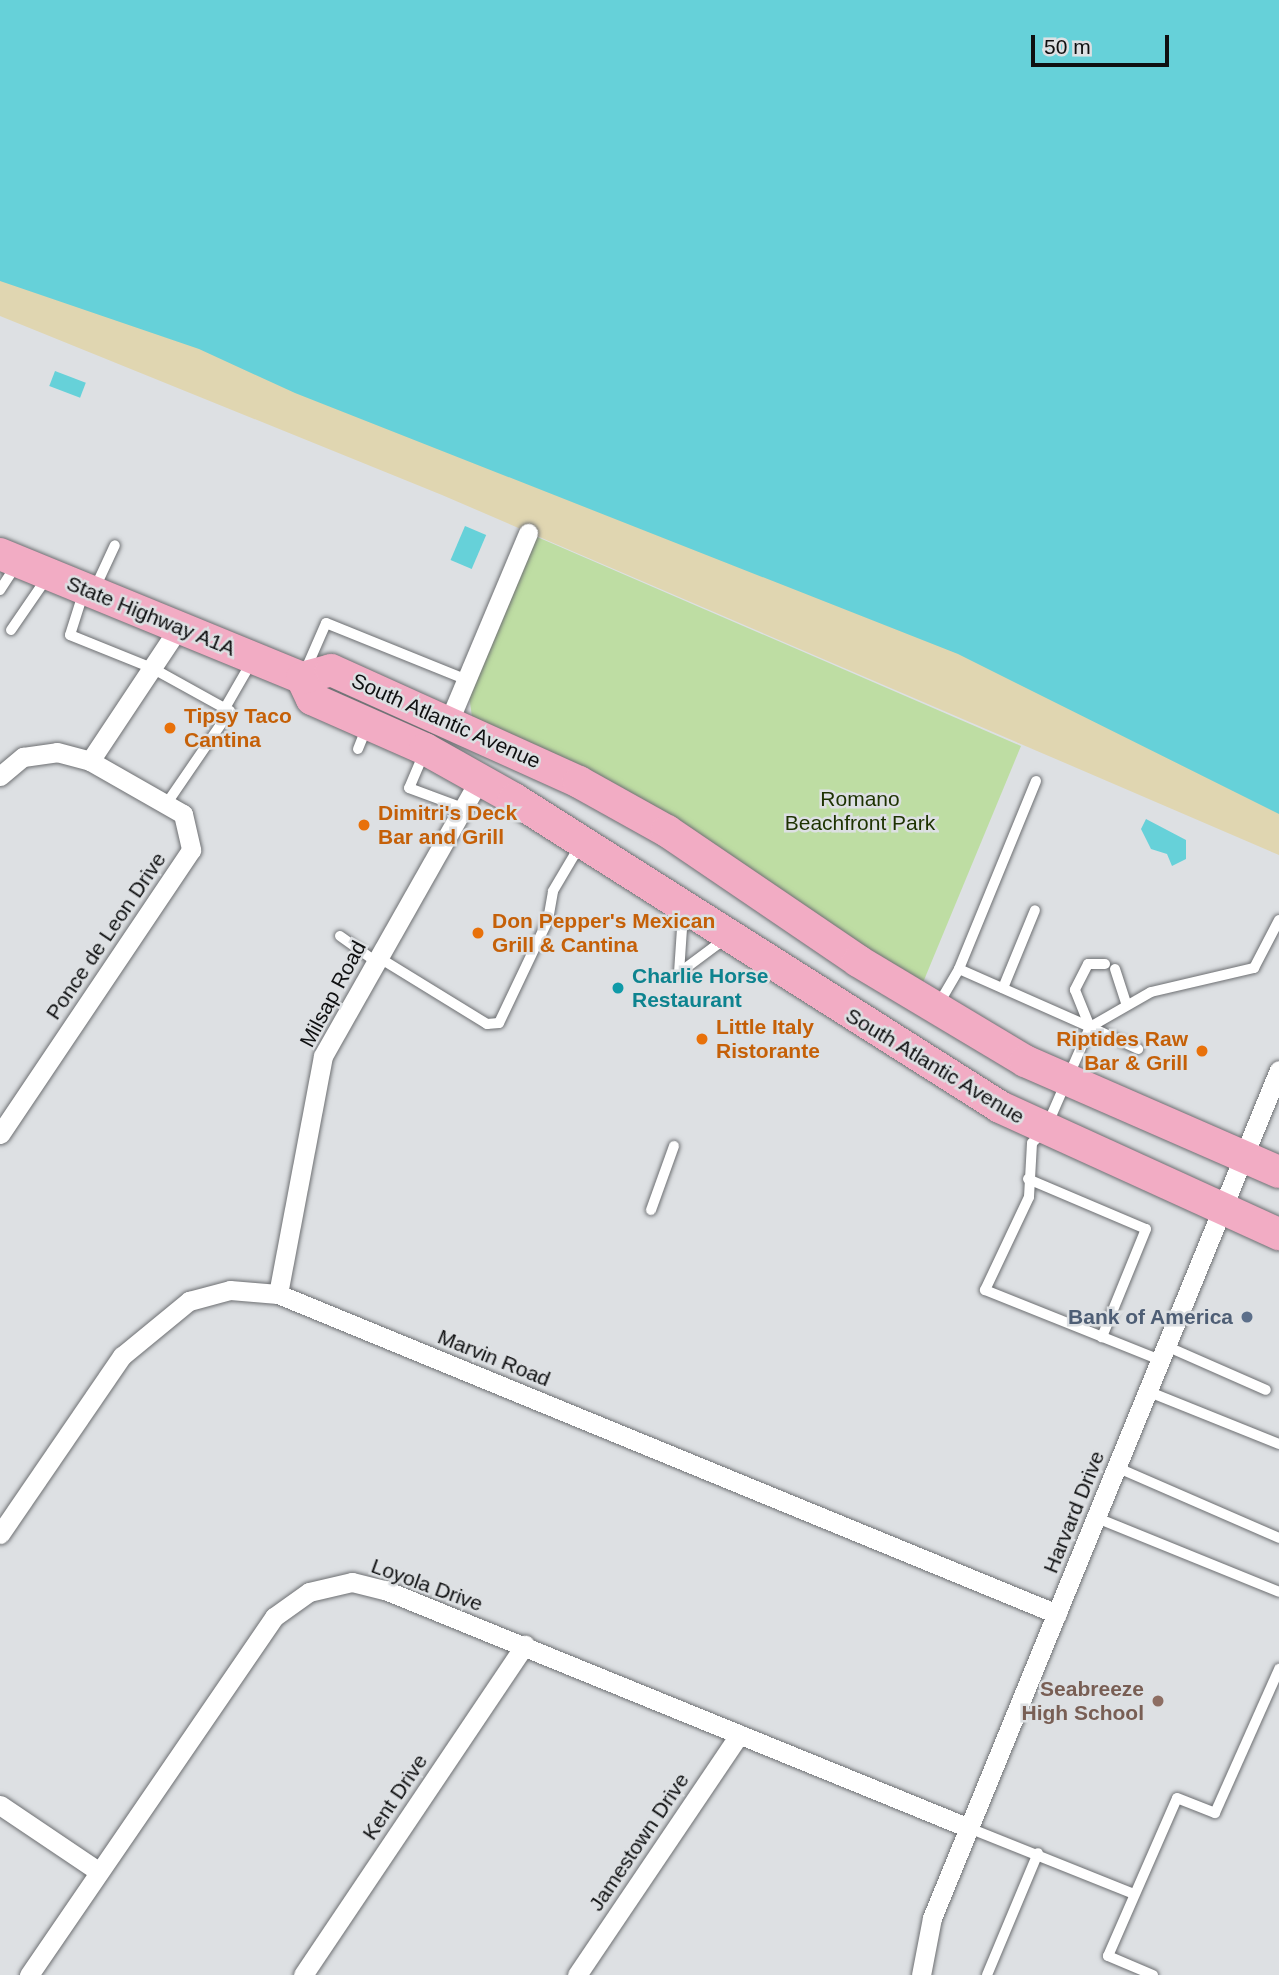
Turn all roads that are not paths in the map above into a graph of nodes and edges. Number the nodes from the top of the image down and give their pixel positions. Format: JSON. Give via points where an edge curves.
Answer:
{"nodes":[{"id":1,"x":528,"y":533,"type":"dead end"},
{"id":2,"x":115,"y":545,"type":"dead end"},
{"id":3,"x":9,"y":558,"type":"edge"},
{"id":4,"x":49,"y":574,"type":"junction"},
{"id":5,"x":0,"y":590,"type":"edge"},
{"id":6,"x":89,"y":590,"type":"junction"},
{"id":7,"x":179,"y":627,"type":"junction"},
{"id":8,"x":11,"y":630,"type":"dead end"},
{"id":9,"x":254,"y":658,"type":"junction"},
{"id":10,"x":152,"y":668,"type":"junction"},
{"id":11,"x":467,"y":680,"type":"junction"},
{"id":12,"x":307,"y":689,"type":"junction"},
{"id":13,"x":225,"y":708,"type":"junction"},
{"id":14,"x":449,"y":721,"type":"junction"},
{"id":15,"x":425,"y":749,"type":"junction"},
{"id":16,"x":90,"y":761,"type":"junction"},
{"id":17,"x":0,"y":776,"type":"edge"},
{"id":18,"x":480,"y":778,"type":"junction"},
{"id":19,"x":1036,"y":781,"type":"dead end"},
{"id":20,"x":167,"y":803,"type":"junction"},
{"id":21,"x":463,"y":808,"type":"junction"},
{"id":22,"x":583,"y":841,"type":"junction"},
{"id":23,"x":682,"y":907,"type":"junction"},
{"id":24,"x":1035,"y":911,"type":"dead end"},
{"id":25,"x":1279,"y":920,"type":"edge"},
{"id":26,"x":340,"y":936,"type":"dead end"},
{"id":27,"x":728,"y":937,"type":"junction"},
{"id":28,"x":376,"y":959,"type":"junction"},
{"id":29,"x":959,"y":969,"type":"junction"},
{"id":30,"x":1003,"y":988,"type":"junction"},
{"id":31,"x":1126,"y":1003,"type":"junction"},
{"id":32,"x":936,"y":1009,"type":"junction"},
{"id":33,"x":1090,"y":1027,"type":"junction"},
{"id":34,"x":1138,"y":1049,"type":"dead end"},
{"id":35,"x":1279,"y":1070,"type":"edge"},
{"id":36,"x":1068,"y":1080,"type":"junction"},
{"id":37,"x":1045,"y":1130,"type":"junction"},
{"id":38,"x":0,"y":1134,"type":"edge"},
{"id":39,"x":674,"y":1146,"type":"dead end"},
{"id":40,"x":1243,"y":1157,"type":"junction"},
{"id":41,"x":1279,"y":1172,"type":"edge"},
{"id":42,"x":1028,"y":1179,"type":"junction"},
{"id":43,"x":651,"y":1210,"type":"dead end"},
{"id":44,"x":1220,"y":1211,"type":"junction"},
{"id":45,"x":1279,"y":1234,"type":"edge"},
{"id":46,"x":278,"y":1294,"type":"junction"},
{"id":47,"x":1102,"y":1337,"type":"junction"},
{"id":48,"x":1163,"y":1353,"type":"junction"},
{"id":49,"x":1266,"y":1390,"type":"dead end"},
{"id":50,"x":1147,"y":1391,"type":"junction"},
{"id":51,"x":1279,"y":1444,"type":"edge"},
{"id":52,"x":1116,"y":1467,"type":"junction"},
{"id":53,"x":1097,"y":1518,"type":"junction"},
{"id":54,"x":0,"y":1534,"type":"edge"},
{"id":55,"x":1278,"y":1535,"type":"edge"},
{"id":56,"x":1279,"y":1592,"type":"edge"},
{"id":57,"x":1057,"y":1614,"type":"junction"},
{"id":58,"x":524,"y":1645,"type":"junction"},
{"id":59,"x":1279,"y":1669,"type":"edge"},
{"id":60,"x":739,"y":1735,"type":"junction"},
{"id":61,"x":0,"y":1805,"type":"edge"},
{"id":62,"x":969,"y":1828,"type":"junction"},
{"id":63,"x":1038,"y":1853,"type":"junction"},
{"id":64,"x":98,"y":1871,"type":"junction"},
{"id":65,"x":1134,"y":1894,"type":"junction"},
{"id":66,"x":29,"y":1975,"type":"edge"},
{"id":67,"x":303,"y":1975,"type":"edge"},
{"id":68,"x":576,"y":1975,"type":"edge"},
{"id":69,"x":921,"y":1975,"type":"edge"},
{"id":70,"x":986,"y":1975,"type":"edge"},
{"id":71,"x":1153,"y":1975,"type":"edge"}],
"edges":[{"from":1,"to":11,"type":"street"},
{"from":2,"to":6,"type":"lane"},
{"from":3,"to":4,"type":"main road","name":"State Highway A1A"},
{"from":3,"to":5,"type":"lane"},
{"from":4,"to":6,"type":"main road","name":"State Highway A1A"},
{"from":4,"to":8,"type":"lane"},
{"from":6,"to":7,"type":"main road","name":"State Highway A1A"},
{"from":6,"to":10,"type":"lane","via":[[70,635]]},
{"from":7,"to":9,"type":"main road","name":"State Highway A1A"},
{"from":7,"to":10,"type":"street"},
{"from":9,"to":12,"type":"main road","name":"State Highway A1A"},
{"from":9,"to":13,"type":"lane"},
{"from":10,"to":13,"type":"lane"},
{"from":10,"to":16,"type":"street"},
{"from":11,"to":12,"type":"lane","via":[[326,623]]},
{"from":11,"to":14,"type":"street"},
{"from":12,"to":14,"type":"main road","name":"South Atlantic Avenue","via":[[331,670]]},
{"from":12,"to":15,"type":"main road","name":"South Atlantic Avenue","via":[[363,736]]},
{"from":13,"to":20,"type":"lane","via":[[230,711]]},
{"from":14,"to":32,"type":"main road","name":"South Atlantic Avenue","via":[[667,831]]},
{"from":15,"to":18,"type":"main road","name":"South Atlantic Avenue"},
{"from":15,"to":21,"type":"lane","via":[[409,788]]},
{"from":16,"to":17,"type":"street","name":"Ponce de Leon Drive","via":[[57,752],[23,757]]},
{"from":16,"to":20,"type":"street","name":"Ponce de Leon Drive"},
{"from":18,"to":21,"type":"street","name":"Milsap Road"},
{"from":18,"to":22,"type":"main road","name":"South Atlantic Avenue"},
{"from":19,"to":29,"type":"lane"},
{"from":20,"to":38,"type":"street","name":"Ponce de Leon Drive","via":[[191,828],[191,850]]},
{"from":21,"to":28,"type":"street","name":"Milsap Road"},
{"from":22,"to":23,"type":"main road","name":"South Atlantic Avenue"},
{"from":22,"to":28,"type":"lane","via":[[554,891],[548,920],[499,1023],[487,1024]]},
{"from":23,"to":27,"type":"main road","name":"South Atlantic Avenue"},
{"from":23,"to":27,"type":"lane","via":[[679,973]]},
{"from":24,"to":30,"type":"lane"},
{"from":25,"to":31,"type":"lane","via":[[1254,968]]},
{"from":26,"to":28,"type":"lane"},
{"from":27,"to":37,"type":"main road","name":"South Atlantic Avenue"},
{"from":28,"to":46,"type":"street","name":"Milsap Road","via":[[323,1056]]},
{"from":29,"to":30,"type":"lane"},
{"from":29,"to":32,"type":"lane"},
{"from":30,"to":33,"type":"lane"},
{"from":31,"to":33,"type":"lane"},
{"from":31,"to":33,"type":"lane","via":[[1110,966],[1096,960],[1079,973],[1075,990]]},
{"from":32,"to":36,"type":"main road","name":"South Atlantic Avenue"},
{"from":33,"to":34,"type":"lane"},
{"from":33,"to":36,"type":"lane"},
{"from":35,"to":40,"type":"street","name":"Harvard Drive"},
{"from":36,"to":37,"type":"lane"},
{"from":36,"to":40,"type":"main road","name":"South Atlantic Avenue"},
{"from":37,"to":42,"type":"lane","via":[[1032,1143]]},
{"from":37,"to":44,"type":"main road","name":"South Atlantic Avenue"},
{"from":39,"to":43,"type":"lane"},
{"from":40,"to":41,"type":"main road","name":"South Atlantic Avenue"},
{"from":40,"to":44,"type":"street","name":"Harvard Drive"},
{"from":42,"to":47,"type":"lane","via":[[1146,1229]]},
{"from":42,"to":47,"type":"lane","via":[[1029,1197],[985,1290]]},
{"from":44,"to":45,"type":"main road","name":"South Atlantic Avenue"},
{"from":44,"to":48,"type":"street","name":"Harvard Drive"},
{"from":46,"to":54,"type":"street","name":"Marvin Road","via":[[230,1290],[190,1301],[155,1323],[122,1356]]},
{"from":46,"to":57,"type":"street","name":"Marvin Road"},
{"from":47,"to":48,"type":"lane"},
{"from":48,"to":49,"type":"lane"},
{"from":48,"to":50,"type":"street","name":"Harvard Drive"},
{"from":50,"to":51,"type":"lane"},
{"from":50,"to":52,"type":"street","name":"Harvard Drive"},
{"from":52,"to":53,"type":"street","name":"Harvard Drive"},
{"from":52,"to":55,"type":"lane"},
{"from":53,"to":56,"type":"lane"},
{"from":53,"to":57,"type":"street","name":"Harvard Drive"},
{"from":57,"to":62,"type":"street","name":"Harvard Drive"},
{"from":58,"to":60,"type":"street","name":"Loyola Drive"},
{"from":58,"to":64,"type":"street","name":"Loyola Drive","via":[[385,1590],[352,1582],[309,1592],[274,1617]]},
{"from":58,"to":67,"type":"street","name":"Kent Drive"},
{"from":59,"to":65,"type":"lane","via":[[1215,1813],[1177,1798]]},
{"from":60,"to":62,"type":"street","name":"Loyola Drive"},
{"from":60,"to":68,"type":"street","name":"Jamestown Drive"},
{"from":61,"to":64,"type":"street"},
{"from":62,"to":63,"type":"lane"},
{"from":62,"to":69,"type":"street","name":"Harvard Drive","via":[[932,1918]]},
{"from":63,"to":65,"type":"lane"},
{"from":63,"to":70,"type":"lane"},
{"from":64,"to":66,"type":"street","name":"Loyola Drive"},
{"from":65,"to":71,"type":"lane","via":[[1108,1956]]}]}
